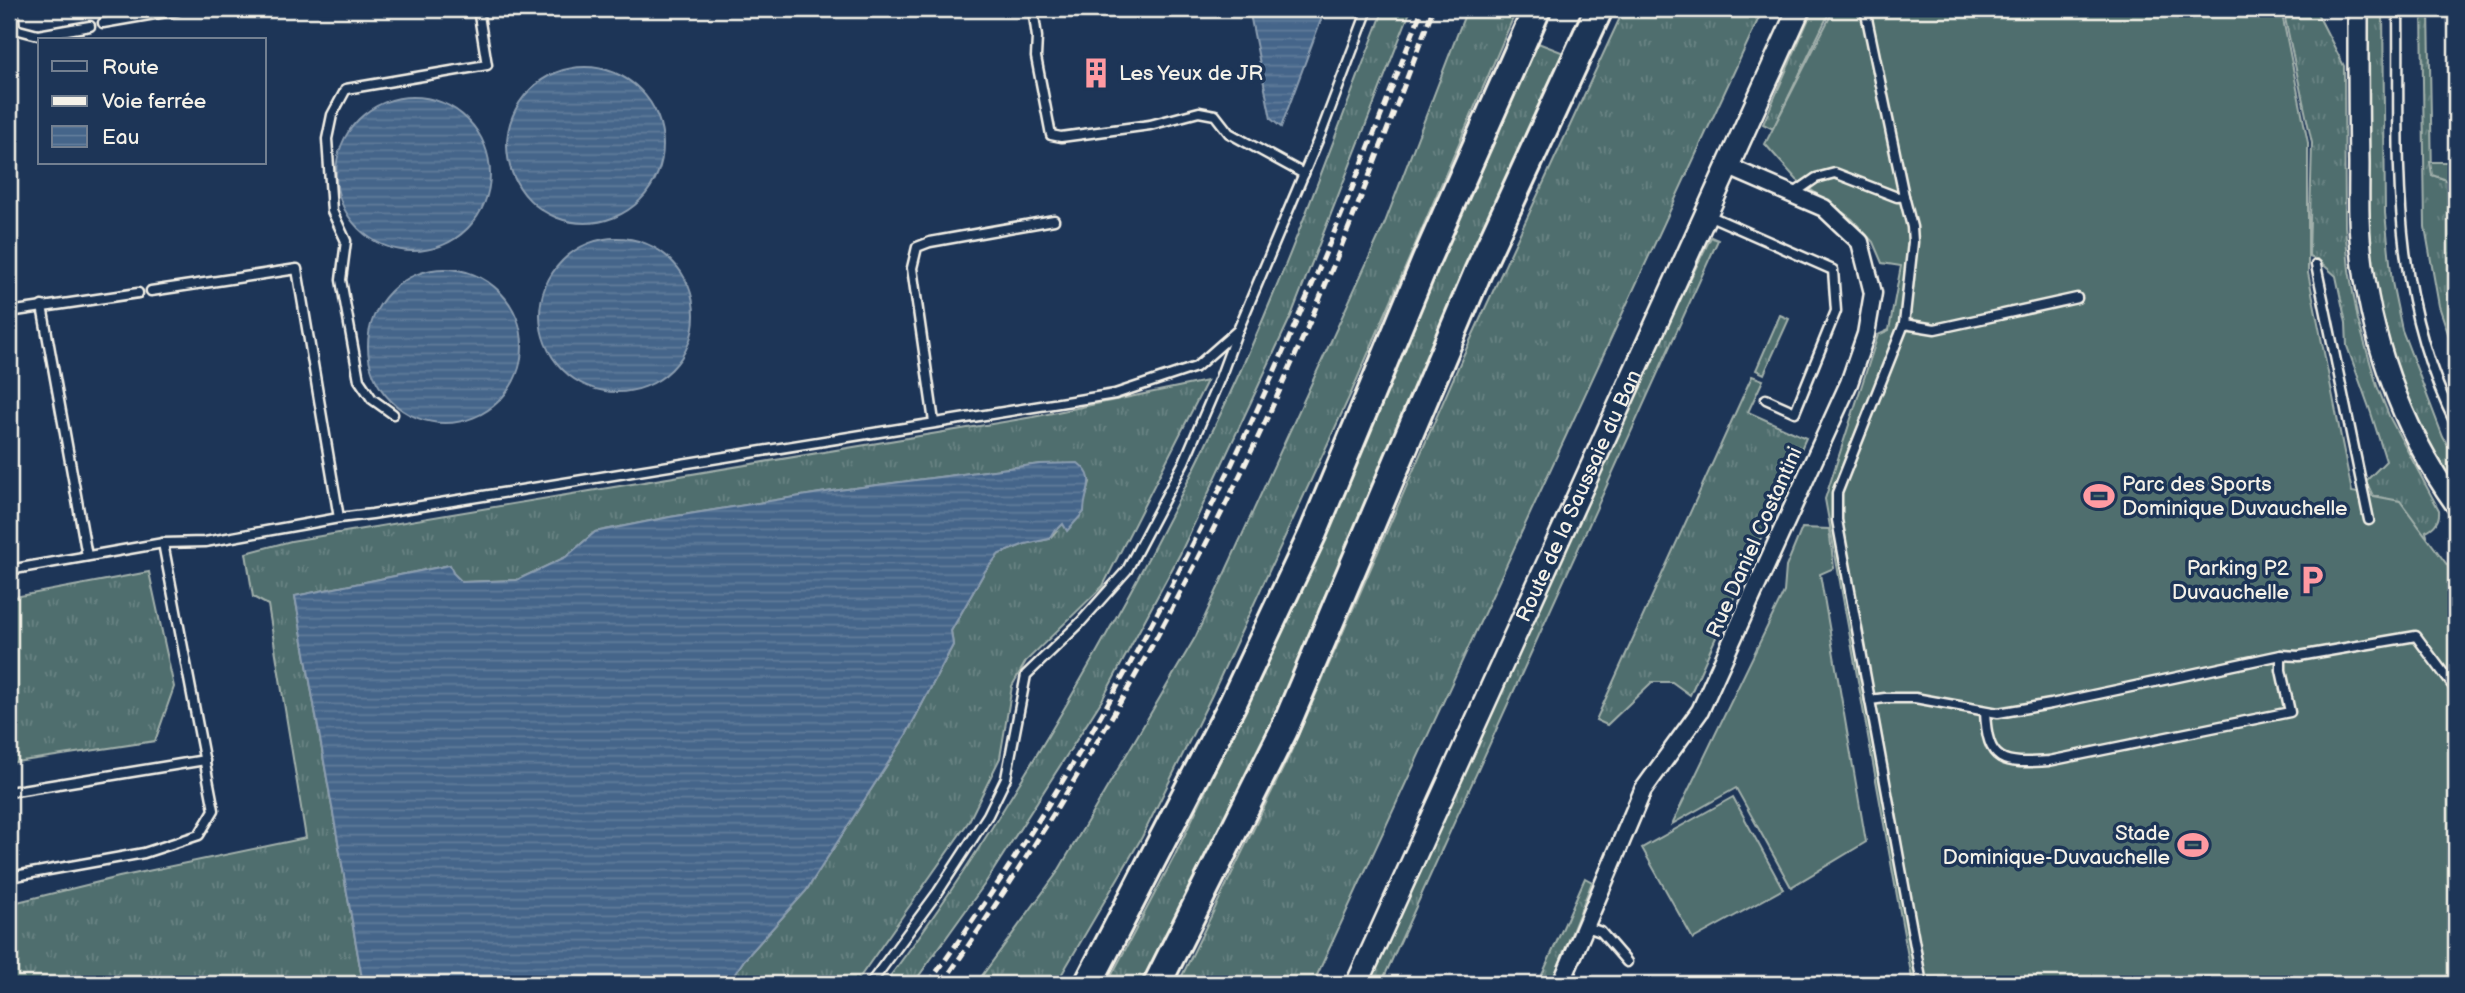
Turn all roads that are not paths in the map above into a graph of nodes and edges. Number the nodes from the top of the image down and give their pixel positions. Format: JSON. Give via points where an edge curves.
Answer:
{"nodes":[{"id":1,"x":13,"y":9,"type":"edge"},
{"id":2,"x":178,"y":9,"type":"edge"},
{"id":3,"x":478,"y":9,"type":"edge"},
{"id":4,"x":1033,"y":9,"type":"edge"},
{"id":5,"x":1368,"y":9,"type":"edge"},
{"id":6,"x":1538,"y":9,"type":"edge"},
{"id":7,"x":1599,"y":9,"type":"edge"},
{"id":8,"x":1800,"y":9,"type":"edge"},
{"id":9,"x":1866,"y":9,"type":"edge"},
{"id":10,"x":2358,"y":9,"type":"edge"},
{"id":11,"x":2398,"y":9,"type":"edge"},
{"id":12,"x":103,"y":23,"type":"dead end"},
{"id":13,"x":90,"y":26,"type":"dead end"},
{"id":14,"x":12,"y":30,"type":"edge"},
{"id":15,"x":1729,"y":167,"type":"junction"},
{"id":16,"x":1304,"y":174,"type":"junction"},
{"id":17,"x":1793,"y":194,"type":"junction"},
{"id":18,"x":1904,"y":196,"type":"junction"},
{"id":19,"x":1707,"y":214,"type":"junction"},
{"id":20,"x":1054,"y":220,"type":"dead end"},
{"id":21,"x":2316,"y":265,"type":"dead end"},
{"id":22,"x":151,"y":291,"type":"dead end"},
{"id":23,"x":138,"y":293,"type":"dead end"},
{"id":24,"x":2077,"y":298,"type":"dead end"},
{"id":25,"x":42,"y":306,"type":"junction"},
{"id":26,"x":9,"y":312,"type":"edge"},
{"id":27,"x":1904,"y":324,"type":"junction"},
{"id":28,"x":1238,"y":330,"type":"junction"},
{"id":29,"x":1766,"y":399,"type":"dead end"},
{"id":30,"x":393,"y":414,"type":"dead end"},
{"id":31,"x":934,"y":422,"type":"junction"},
{"id":32,"x":2456,"y":425,"type":"edge"},
{"id":33,"x":2456,"y":505,"type":"edge"},
{"id":34,"x":339,"y":517,"type":"junction"},
{"id":35,"x":2369,"y":520,"type":"dead end"},
{"id":36,"x":163,"y":542,"type":"junction"},
{"id":37,"x":87,"y":556,"type":"junction"},
{"id":38,"x":9,"y":570,"type":"edge"},
{"id":39,"x":2281,"y":655,"type":"junction"},
{"id":40,"x":2456,"y":690,"type":"edge"},
{"id":41,"x":1870,"y":700,"type":"junction"},
{"id":42,"x":1985,"y":711,"type":"junction"},
{"id":43,"x":205,"y":761,"type":"junction"},
{"id":44,"x":9,"y":792,"type":"edge"},
{"id":45,"x":9,"y":873,"type":"edge"},
{"id":46,"x":1584,"y":926,"type":"junction"},
{"id":47,"x":1627,"y":961,"type":"dead end"},
{"id":48,"x":870,"y":984,"type":"edge"},
{"id":49,"x":1088,"y":984,"type":"edge"},
{"id":50,"x":1157,"y":984,"type":"edge"},
{"id":51,"x":1357,"y":984,"type":"edge"},
{"id":52,"x":1561,"y":984,"type":"edge"},
{"id":53,"x":1922,"y":984,"type":"edge"}],
"edges":[{"from":1,"to":14,"type":"lane"},
{"from":2,"to":12,"type":"lane"},
{"from":3,"to":30,"type":"lane","via":[[487,65],[346,89],[332,114],[327,139],[332,211],[346,241],[341,280],[359,380],[372,399]]},
{"from":4,"to":16,"type":"lane","via":[[1036,57],[1051,135],[1150,125],[1199,111],[1215,115],[1228,134]]},
{"from":5,"to":16,"type":"lane"},
{"from":6,"to":49,"type":"highway","via":[[1426,260],[1313,533],[1232,705]]},
{"from":7,"to":50,"type":"highway","via":[[1478,272],[1284,730]]},
{"from":8,"to":15,"type":"main road","name":"Route de la Saussaie du Ban"},
{"from":9,"to":18,"type":"lane"},
{"from":10,"to":33,"type":"street","via":[[2360,237],[2371,313],[2388,376]]},
{"from":11,"to":32,"type":"lane","via":[[2400,207],[2406,270],[2424,346]]},
{"from":13,"to":14,"type":"lane","via":[[38,35]]},
{"from":15,"to":17,"type":"street","name":"Rue Daniel Costantini"},
{"from":15,"to":19,"type":"main road","name":"Route de la Saussaie du Ban"},
{"from":16,"to":28,"type":"lane"},
{"from":17,"to":18,"type":"lane","via":[[1816,178],[1835,173]]},
{"from":17,"to":46,"type":"street","name":"Rue Daniel Costantini","via":[[1824,208],[1860,242],[1873,293],[1866,334],[1849,383],[1700,711],[1643,790]]},
{"from":18,"to":27,"type":"lane","via":[[1913,242]]},
{"from":19,"to":29,"type":"lane","via":[[1833,270],[1836,311],[1795,412]]},
{"from":19,"to":51,"type":"main road","name":"Route de la Saussaie du Ban"},
{"from":20,"to":31,"type":"lane","via":[[917,247],[912,268]]},
{"from":21,"to":35,"type":"lane"},
{"from":22,"to":34,"type":"lane","via":[[297,269]]},
{"from":23,"to":25,"type":"lane"},
{"from":24,"to":27,"type":"lane","via":[[1935,329]]},
{"from":25,"to":26,"type":"lane"},
{"from":25,"to":37,"type":"lane"},
{"from":27,"to":41,"type":"lane","via":[[1837,492],[1837,520]]},
{"from":28,"to":31,"type":"lane","via":[[1196,367],[1115,394]]},
{"from":28,"to":48,"type":"lane","via":[[1184,462],[1126,570],[1026,675],[1006,778],[988,815]]},
{"from":31,"to":34,"type":"lane"},
{"from":34,"to":36,"type":"lane","via":[[205,542]]},
{"from":36,"to":37,"type":"lane"},
{"from":36,"to":43,"type":"lane"},
{"from":37,"to":38,"type":"lane"},
{"from":39,"to":40,"type":"lane","via":[[2416,636]]},
{"from":39,"to":42,"type":"lane","via":[[2051,704]]},
{"from":39,"to":42,"type":"lane","via":[[2290,712],[2049,761],[2012,763],[1995,752],[1986,731]]},
{"from":41,"to":42,"type":"lane","via":[[1915,698]]},
{"from":41,"to":53,"type":"lane"},
{"from":43,"to":44,"type":"lane"},
{"from":43,"to":45,"type":"lane","via":[[214,810],[199,835],[144,853],[15,876]]},
{"from":46,"to":47,"type":"lane","via":[[1601,932]]},
{"from":46,"to":52,"type":"street","name":"Rue Daniel Costantini"}]}
